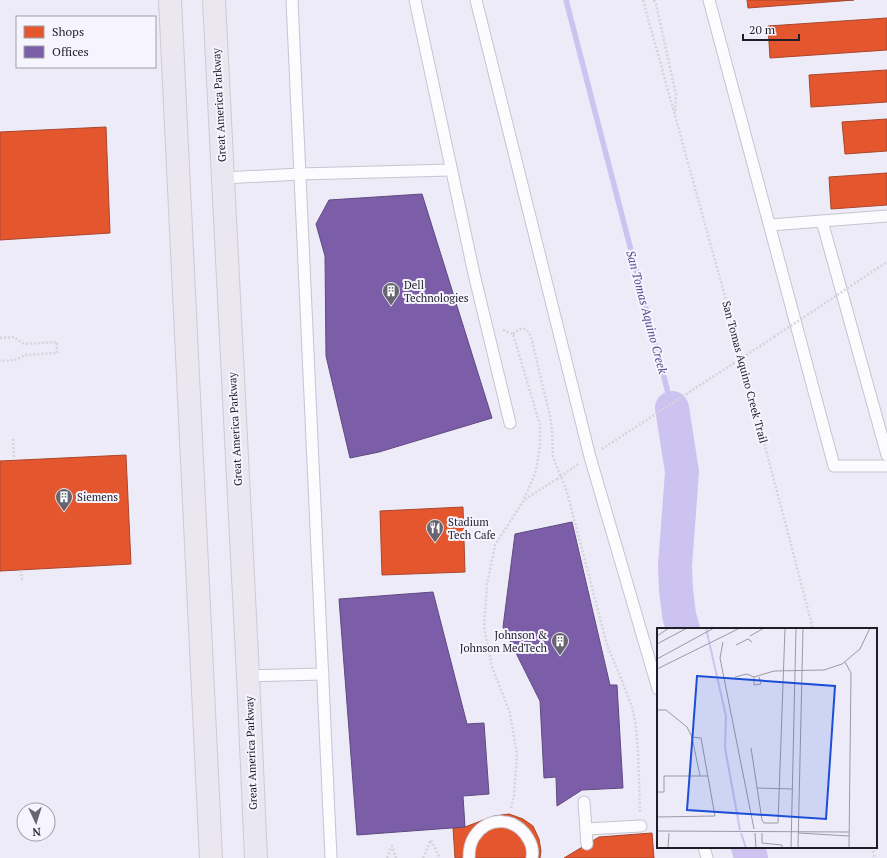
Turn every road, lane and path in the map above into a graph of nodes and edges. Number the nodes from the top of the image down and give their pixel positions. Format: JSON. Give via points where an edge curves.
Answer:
{"nodes":[{"id":1,"x":170,"y":0,"type":"edge"},
{"id":2,"x":214,"y":0,"type":"edge"},
{"id":3,"x":292,"y":0,"type":"edge"},
{"id":4,"x":415,"y":0,"type":"edge"},
{"id":5,"x":476,"y":0,"type":"edge"},
{"id":6,"x":643,"y":0,"type":"edge"},
{"id":7,"x":654,"y":0,"type":"edge"},
{"id":8,"x":709,"y":0,"type":"edge"},
{"id":9,"x":674,"y":116,"type":"junction"},
{"id":10,"x":451,"y":170,"type":"junction"},
{"id":11,"x":300,"y":174,"type":"junction"},
{"id":12,"x":223,"y":178,"type":"junction"},
{"id":13,"x":887,"y":216,"type":"edge"},
{"id":14,"x":822,"y":221,"type":"junction"},
{"id":15,"x":770,"y":225,"type":"junction"},
{"id":16,"x":887,"y":262,"type":"edge"},
{"id":17,"x":486,"y":324,"type":"junction"},
{"id":18,"x":513,"y":334,"type":"junction"},
{"id":19,"x":0,"y":338,"type":"edge"},
{"id":20,"x":742,"y":358,"type":"junction"},
{"id":21,"x":0,"y":361,"type":"edge"},
{"id":22,"x":510,"y":423,"type":"dead end"},
{"id":23,"x":13,"y":439,"type":"dead end"},
{"id":24,"x":599,"y":451,"type":"dead end"},
{"id":25,"x":887,"y":455,"type":"edge"},
{"id":26,"x":14,"y":460,"type":"dead end"},
{"id":27,"x":580,"y":463,"type":"dead end"},
{"id":28,"x":887,"y":466,"type":"edge"},
{"id":29,"x":524,"y":500,"type":"junction"},
{"id":30,"x":21,"y":570,"type":"dead end"},
{"id":31,"x":22,"y":582,"type":"dead end"},
{"id":32,"x":813,"y":628,"type":"edge"},
{"id":33,"x":323,"y":674,"type":"junction"},
{"id":34,"x":248,"y":676,"type":"junction"},
{"id":35,"x":657,"y":686,"type":"edge"},
{"id":36,"x":584,"y":802,"type":"dead end"},
{"id":37,"x":510,"y":814,"type":"dead end"},
{"id":38,"x":641,"y":826,"type":"joint"},
{"id":39,"x":586,"y":829,"type":"junction"},
{"id":40,"x":587,"y":844,"type":"dead end"},
{"id":41,"x":704,"y":848,"type":"edge"},
{"id":42,"x":872,"y":848,"type":"edge"},
{"id":43,"x":211,"y":858,"type":"edge"},
{"id":44,"x":256,"y":858,"type":"edge"},
{"id":45,"x":332,"y":858,"type":"edge"},
{"id":46,"x":386,"y":858,"type":"edge"},
{"id":47,"x":396,"y":858,"type":"edge"},
{"id":48,"x":423,"y":858,"type":"edge"},
{"id":49,"x":440,"y":858,"type":"edge"},
{"id":50,"x":469,"y":858,"type":"edge"},
{"id":51,"x":532,"y":858,"type":"edge"},
{"id":52,"x":708,"y":858,"type":"edge"},
{"id":53,"x":875,"y":858,"type":"edge"}],
"edges":[{"from":1,"to":43,"type":"main road"},
{"from":2,"to":12,"type":"main road","name":"Great America Parkway"},
{"from":3,"to":11,"type":"lane"},
{"from":4,"to":10,"type":"lane"},
{"from":5,"to":35,"type":"lane","via":[[590,457]]},
{"from":6,"to":9,"type":"path","name":"San Tomas Aquino Creek Trail"},
{"from":7,"to":9,"type":"path","name":"San Tomas Aquino Creek Trail","via":[[676,95]]},
{"from":8,"to":15,"type":"lane"},
{"from":9,"to":20,"type":"path","name":"San Tomas Aquino Creek Trail"},
{"from":10,"to":11,"type":"lane"},
{"from":10,"to":17,"type":"lane"},
{"from":11,"to":12,"type":"lane"},
{"from":11,"to":33,"type":"lane"},
{"from":12,"to":34,"type":"main road","name":"Great America Parkway"},
{"from":13,"to":14,"type":"lane"},
{"from":14,"to":15,"type":"lane"},
{"from":14,"to":25,"type":"lane"},
{"from":15,"to":28,"type":"lane","via":[[834,466]]},
{"from":16,"to":20,"type":"path","bridge":true},
{"from":17,"to":18,"type":"path"},
{"from":17,"to":22,"type":"lane"},
{"from":18,"to":29,"type":"path","via":[[540,425],[536,471]]},
{"from":18,"to":38,"type":"path","via":[[522,328],[529,332],[531,337],[550,416],[553,457],[567,492],[607,645],[632,706],[638,751]]},
{"from":19,"to":21,"type":"path","via":[[14,337],[24,344],[57,342],[57,353],[25,355],[15,360]]},
{"from":20,"to":24,"type":"path"},
{"from":20,"to":32,"type":"path","name":"San Tomas Aquino Creek Trail"},
{"from":23,"to":26,"type":"path"},
{"from":27,"to":29,"type":"path","bridge":true},
{"from":29,"to":37,"type":"path","via":[[495,545],[487,584],[484,627],[492,667],[510,714],[517,755]]},
{"from":30,"to":31,"type":"path"},
{"from":33,"to":34,"type":"lane"},
{"from":33,"to":45,"type":"lane"},
{"from":34,"to":44,"type":"main road","name":"Great America Parkway"},
{"from":36,"to":39,"type":"lane"},
{"from":38,"to":39,"type":"lane"},
{"from":39,"to":40,"type":"lane"},
{"from":41,"to":52,"type":"lane"},
{"from":42,"to":53,"type":"path"},
{"from":46,"to":47,"type":"path","via":[[392,846]]},
{"from":48,"to":49,"type":"path","via":[[431,840]]},
{"from":50,"to":51,"type":"lane","via":[[469,848],[480,829],[496,822],[507,822],[526,833],[531,844]]}]}
